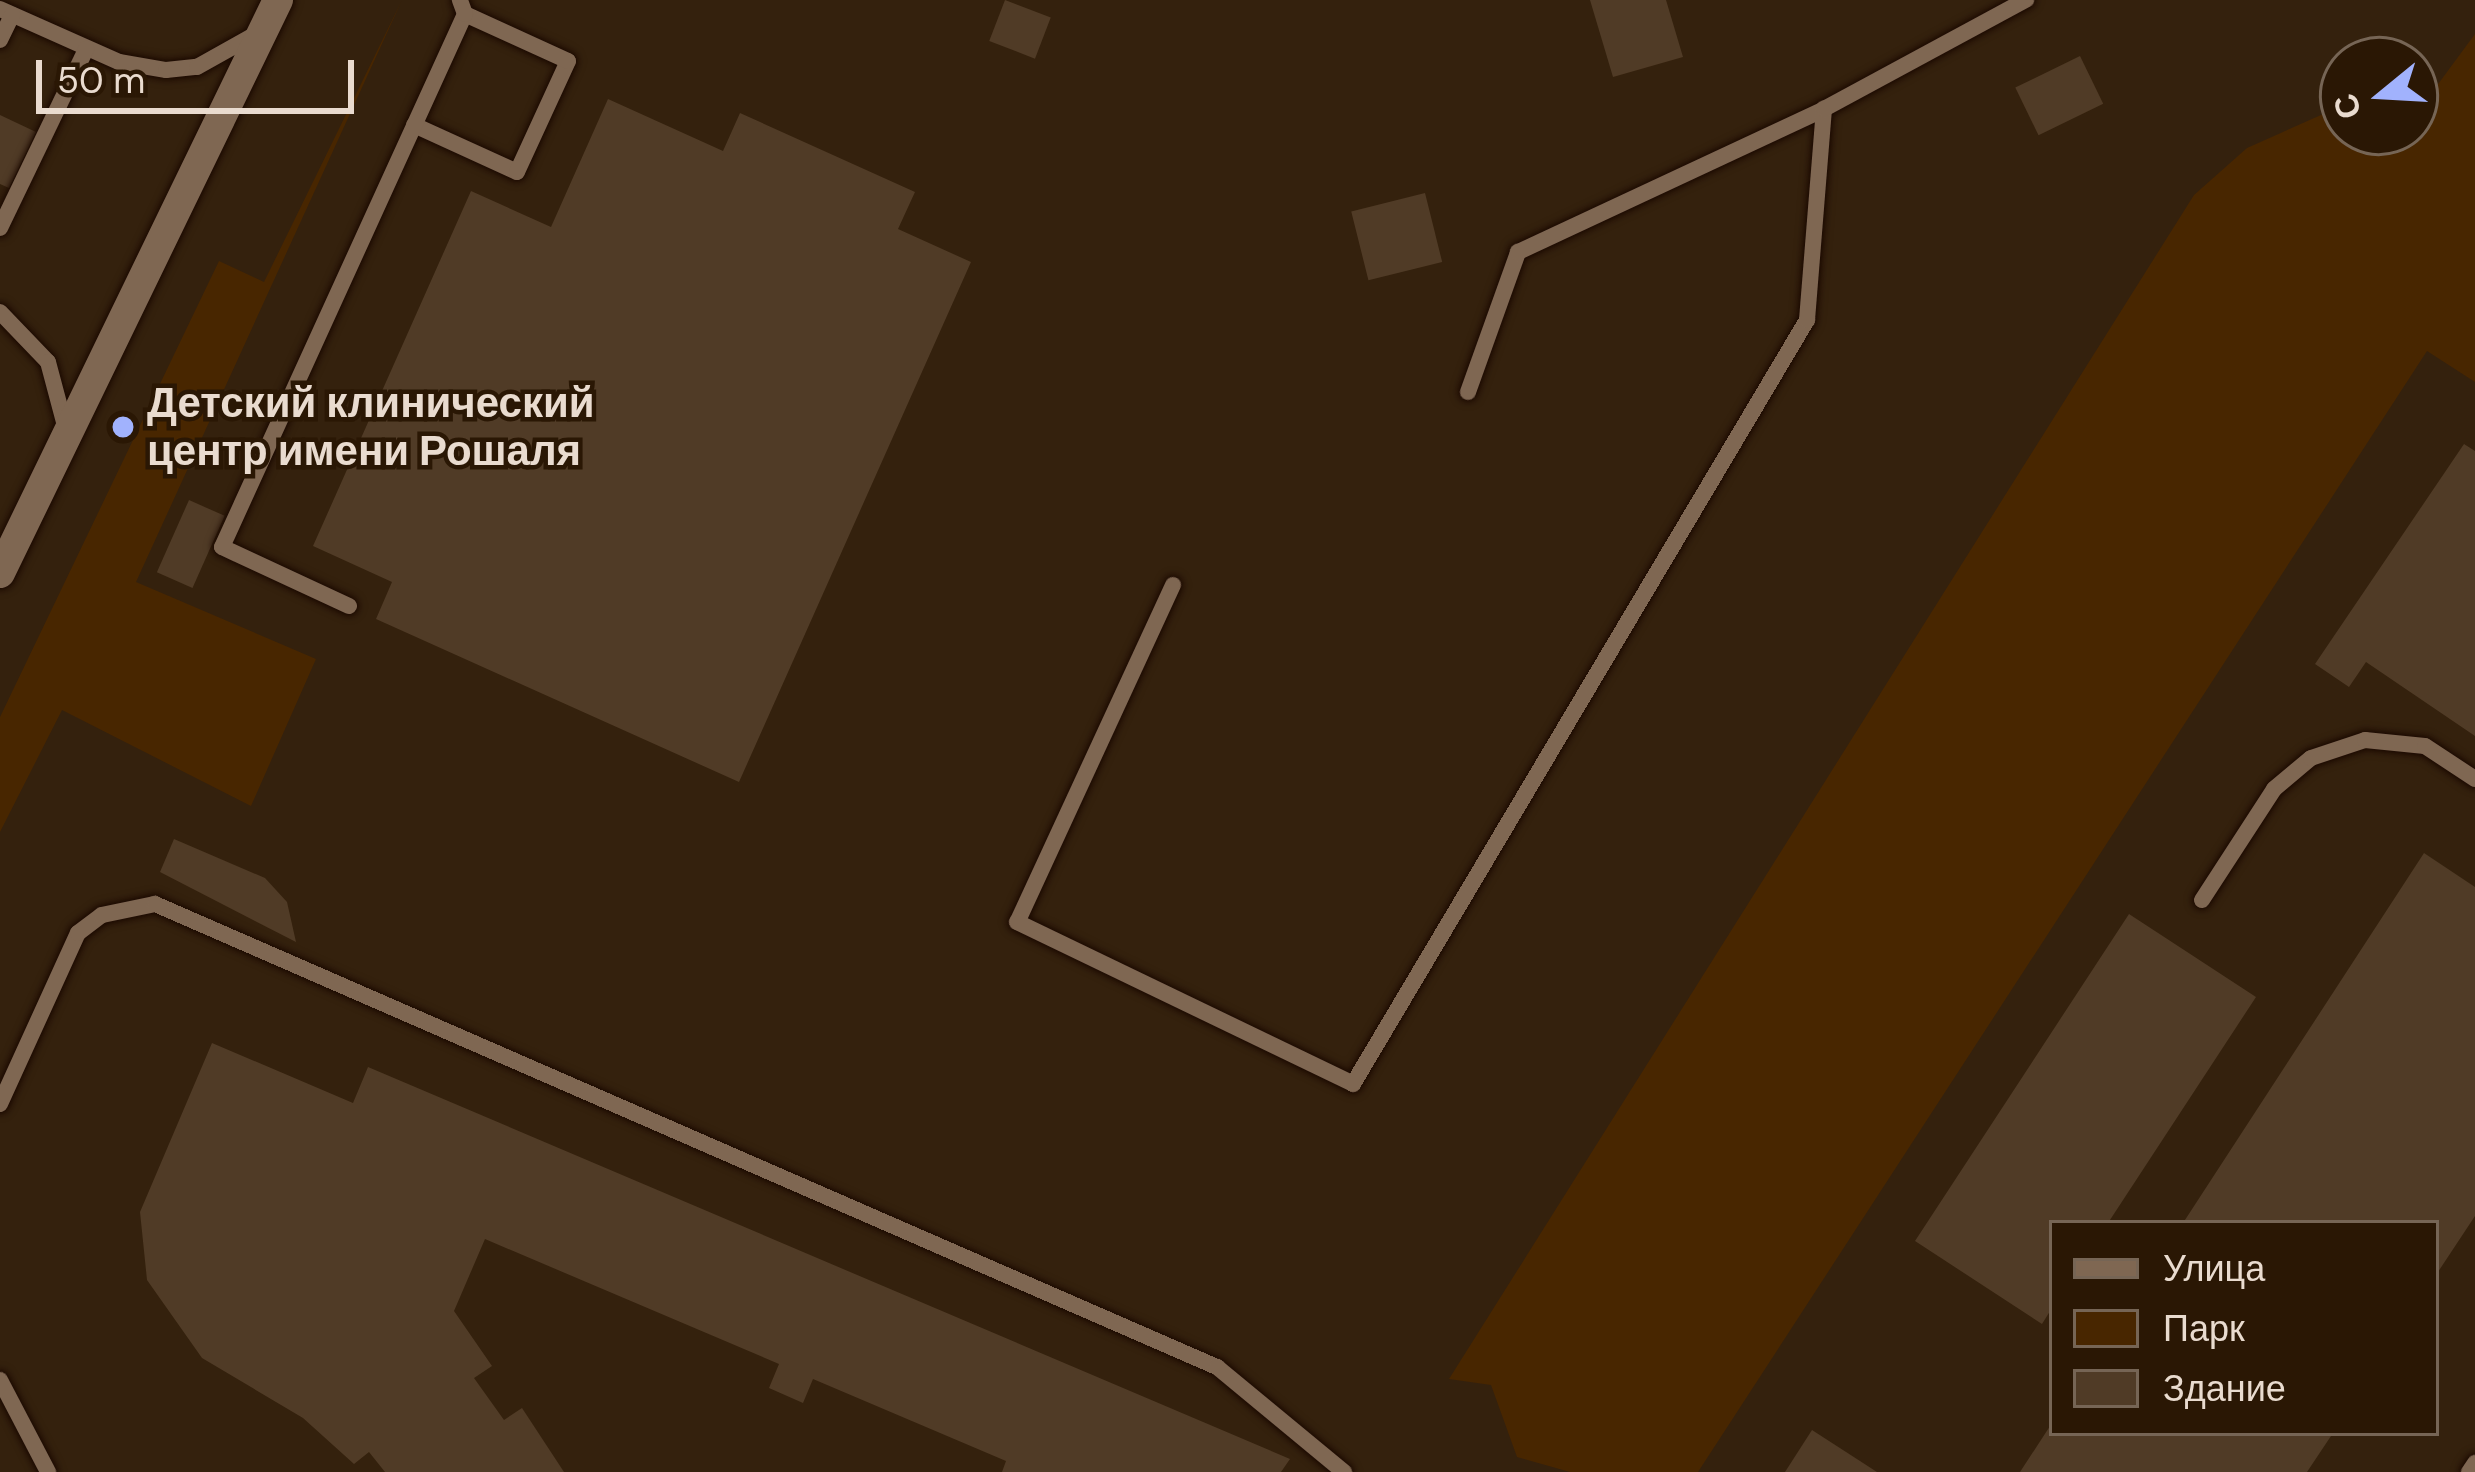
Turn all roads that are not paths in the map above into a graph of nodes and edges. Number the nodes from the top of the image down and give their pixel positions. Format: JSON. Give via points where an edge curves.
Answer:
{"nodes":[{"id":1,"x":2026,"y":0,"type":"edge"},
{"id":2,"x":462,"y":7,"type":"edge"},
{"id":3,"x":6,"y":12,"type":"edge"},
{"id":4,"x":271,"y":14,"type":"edge"},
{"id":5,"x":0,"y":40,"type":"edge"},
{"id":6,"x":86,"y":49,"type":"junction"},
{"id":7,"x":1824,"y":109,"type":"junction"},
{"id":8,"x":414,"y":125,"type":"junction"},
{"id":9,"x":0,"y":228,"type":"edge"},
{"id":10,"x":0,"y":312,"type":"edge"},
{"id":11,"x":1468,"y":392,"type":"dead end"},
{"id":12,"x":66,"y":434,"type":"junction"},
{"id":13,"x":0,"y":573,"type":"edge"},
{"id":14,"x":1173,"y":585,"type":"dead end"},
{"id":15,"x":349,"y":606,"type":"dead end"},
{"id":16,"x":2475,"y":779,"type":"edge"},
{"id":17,"x":2202,"y":899,"type":"dead end"},
{"id":18,"x":0,"y":1104,"type":"edge"},
{"id":19,"x":0,"y":1380,"type":"edge"},
{"id":20,"x":2475,"y":1463,"type":"edge"},
{"id":21,"x":48,"y":1472,"type":"edge"},
{"id":22,"x":1344,"y":1472,"type":"edge"},
{"id":23,"x":2469,"y":1472,"type":"edge"}],
"edges":[{"from":1,"to":7,"type":"lane"},
{"from":2,"to":8,"type":"lane"},
{"from":2,"to":8,"type":"lane","via":[[568,62],[517,172]]},
{"from":3,"to":5,"type":"lane"},
{"from":3,"to":6,"type":"lane"},
{"from":4,"to":6,"type":"lane","via":[[196,67]]},
{"from":4,"to":12,"type":"street"},
{"from":6,"to":9,"type":"lane"},
{"from":7,"to":11,"type":"lane","via":[[1518,252]]},
{"from":7,"to":14,"type":"lane","via":[[1808,320],[1353,1084],[1017,922]]},
{"from":8,"to":15,"type":"lane","via":[[222,547]]},
{"from":10,"to":12,"type":"lane","via":[[49,362]]},
{"from":12,"to":13,"type":"street"},
{"from":16,"to":17,"type":"lane","via":[[2426,746],[2365,740],[2311,758],[2274,789]]},
{"from":18,"to":22,"type":"lane","via":[[77,933],[102,915],[155,904],[1217,1367]]},
{"from":19,"to":21,"type":"lane"},
{"from":20,"to":23,"type":"lane"}]}
